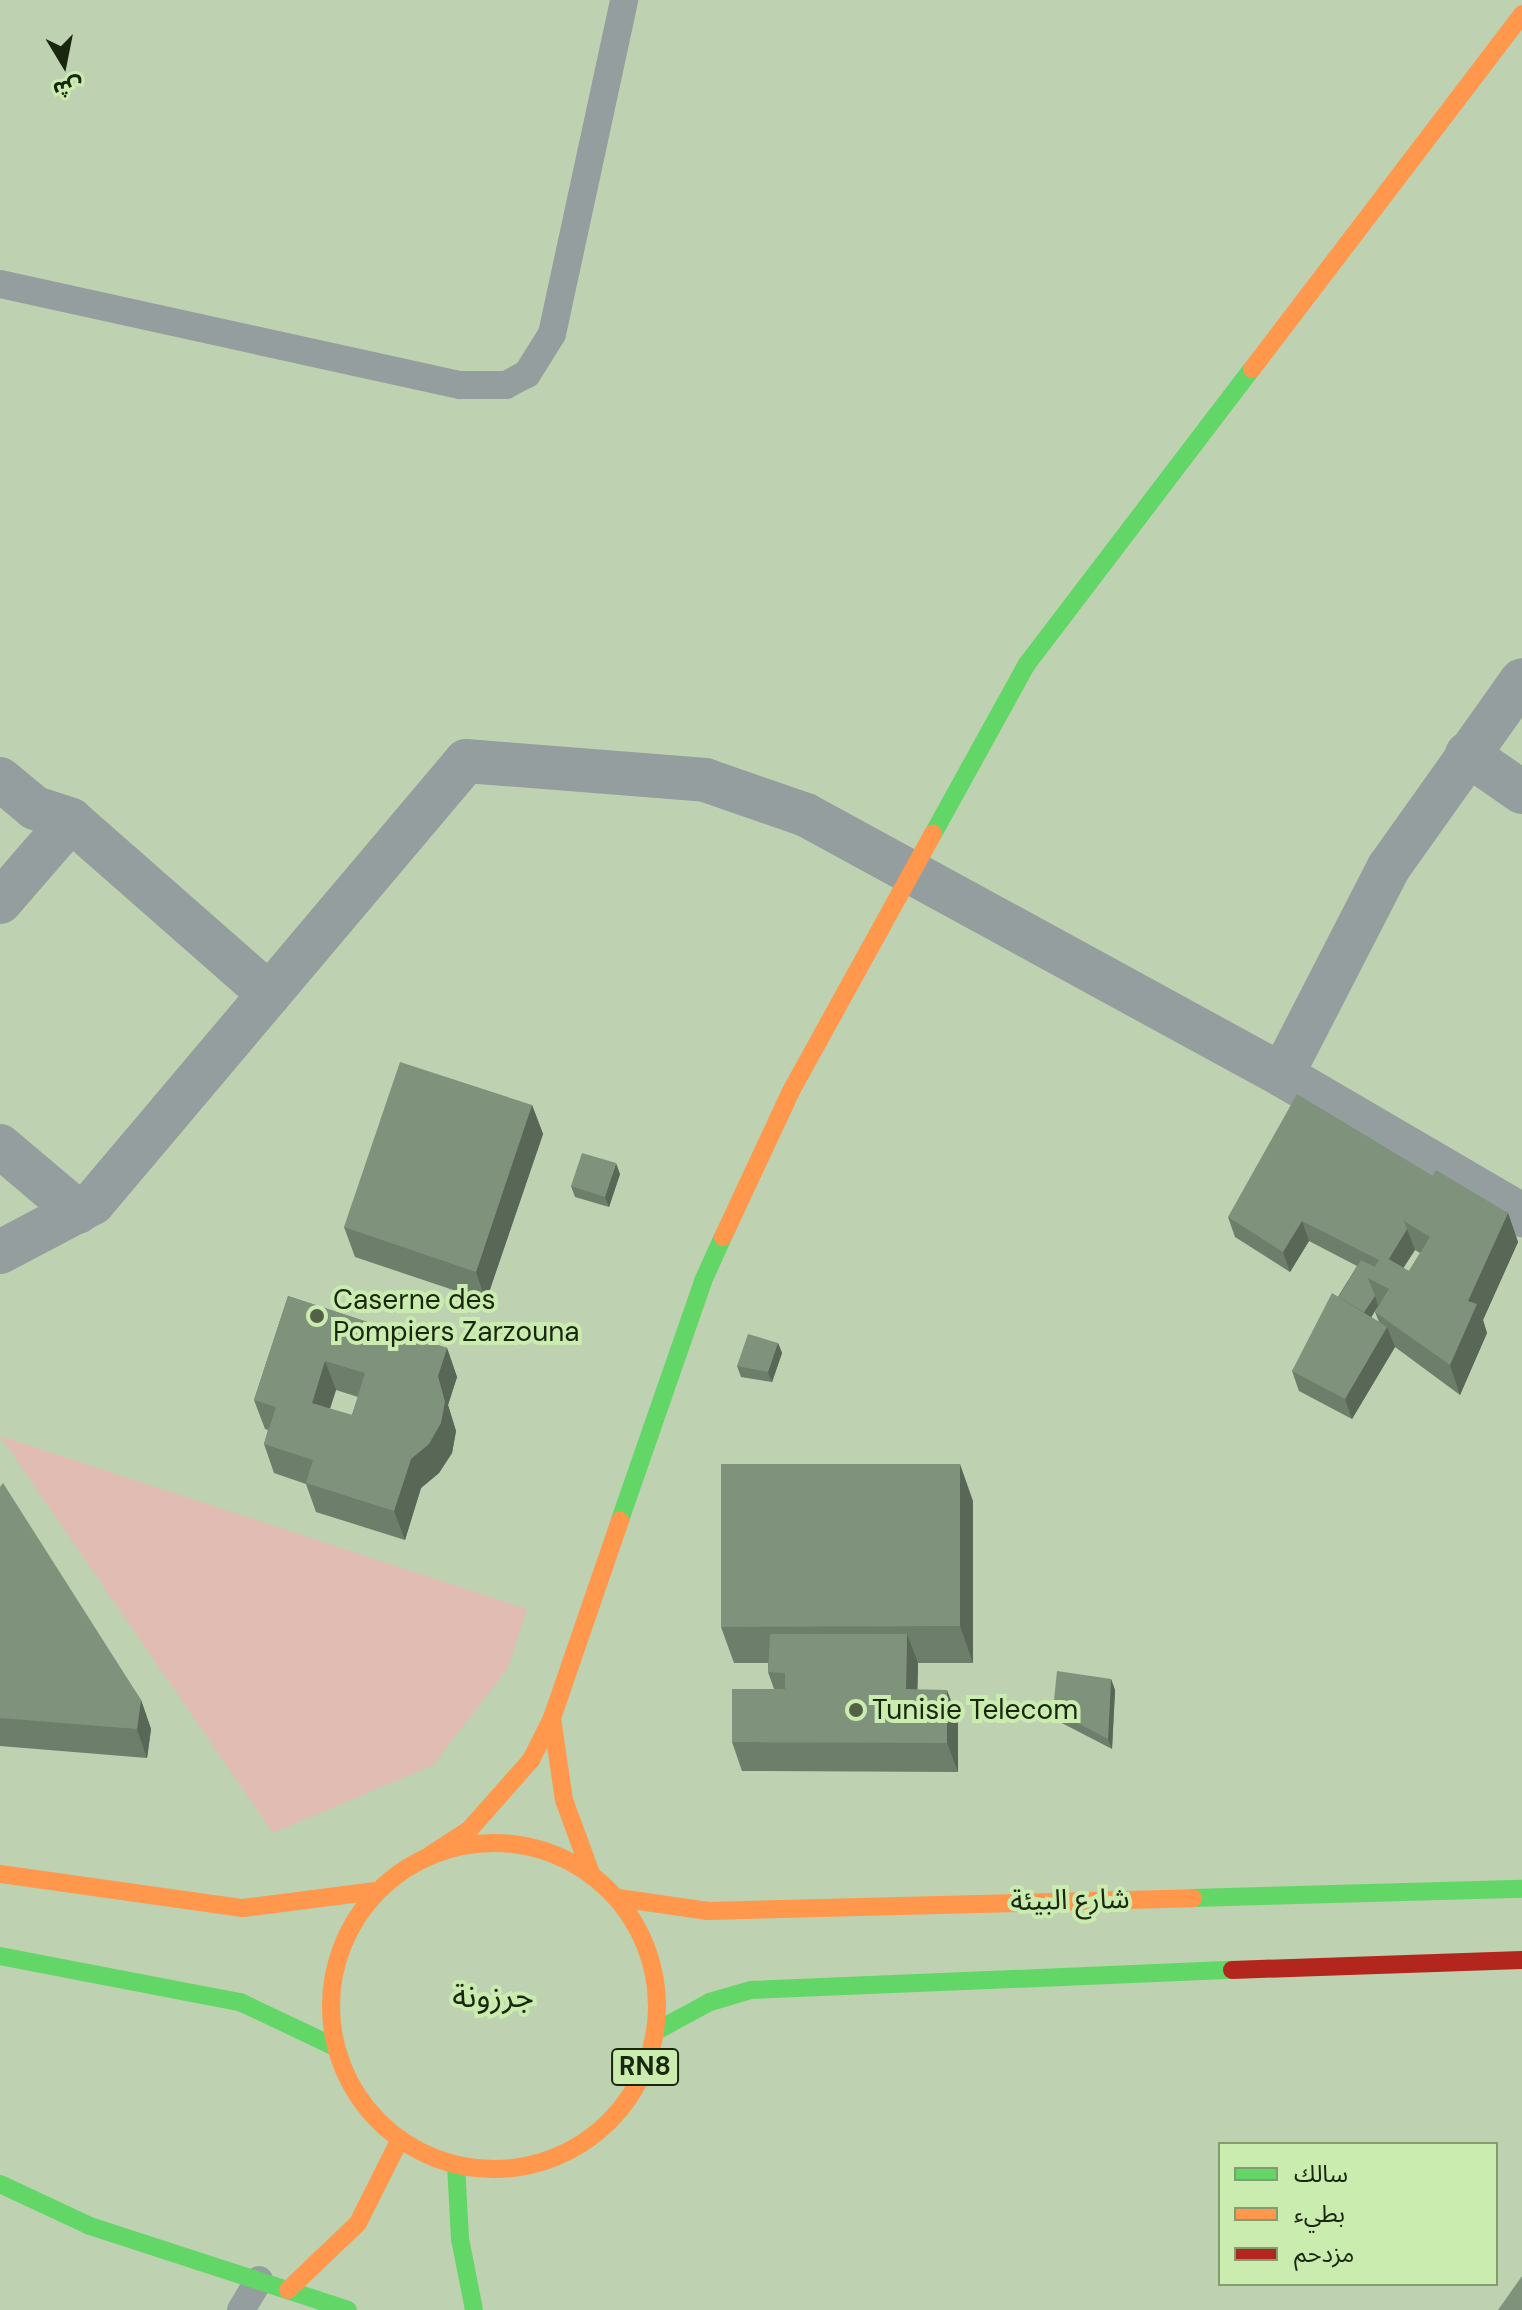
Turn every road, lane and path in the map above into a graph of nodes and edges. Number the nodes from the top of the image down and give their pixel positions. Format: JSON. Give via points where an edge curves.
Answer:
{"nodes":[{"id":1,"x":624,"y":0,"type":"edge"},
{"id":2,"x":1522,"y":14,"type":"edge"},
{"id":3,"x":0,"y":284,"type":"edge"},
{"id":4,"x":1522,"y":680,"type":"edge"},
{"id":5,"x":1467,"y":754,"type":"junction"},
{"id":6,"x":0,"y":779,"type":"edge"},
{"id":7,"x":1522,"y":792,"type":"edge"},
{"id":8,"x":71,"y":820,"type":"junction"},
{"id":9,"x":910,"y":868,"type":"junction"},
{"id":10,"x":0,"y":902,"type":"edge"},
{"id":11,"x":269,"y":994,"type":"junction"},
{"id":12,"x":1282,"y":1075,"type":"junction"},
{"id":13,"x":0,"y":1146,"type":"edge"},
{"id":14,"x":78,"y":1212,"type":"junction"},
{"id":15,"x":1522,"y":1215,"type":"edge"},
{"id":16,"x":0,"y":1252,"type":"edge"},
{"id":17,"x":552,"y":1718,"type":"junction"},
{"id":18,"x":430,"y":1855,"type":"junction"},
{"id":19,"x":0,"y":1874,"type":"edge"},
{"id":20,"x":592,"y":1876,"type":"junction"},
{"id":21,"x":1522,"y":1889,"type":"edge"},
{"id":22,"x":376,"y":1891,"type":"junction"},
{"id":23,"x":618,"y":1898,"type":"junction"},
{"id":24,"x":0,"y":1956,"type":"edge"},
{"id":25,"x":1522,"y":1960,"type":"edge"},
{"id":26,"x":660,"y":2029,"type":"junction"},
{"id":27,"x":333,"y":2046,"type":"junction"},
{"id":28,"x":400,"y":2139,"type":"junction"},
{"id":29,"x":456,"y":2165,"type":"junction"},
{"id":30,"x":0,"y":2184,"type":"edge"},
{"id":31,"x":259,"y":2280,"type":"junction"},
{"id":32,"x":288,"y":2290,"type":"junction"},
{"id":33,"x":241,"y":2310,"type":"edge"},
{"id":34,"x":348,"y":2310,"type":"edge"},
{"id":35,"x":474,"y":2310,"type":"edge"}],
"edges":[{"from":1,"to":3,"type":"lane","via":[[552,334],[535,365],[506,385],[460,385]]},
{"from":2,"to":9,"type":"main road","via":[[1027,664]]},
{"from":4,"to":5,"type":"street"},
{"from":5,"to":7,"type":"street"},
{"from":5,"to":12,"type":"street","via":[[1389,867]]},
{"from":6,"to":8,"type":"street","via":[[35,808]]},
{"from":8,"to":10,"type":"street"},
{"from":8,"to":11,"type":"street"},
{"from":9,"to":11,"type":"street","via":[[806,815],[705,780],[466,761]]},
{"from":9,"to":12,"type":"street"},
{"from":9,"to":17,"type":"main road","via":[[791,1091],[703,1281]]},
{"from":11,"to":14,"type":"street","via":[[93,1203]]},
{"from":12,"to":15,"type":"street"},
{"from":13,"to":14,"type":"street"},
{"from":14,"to":16,"type":"street"},
{"from":17,"to":18,"type":"main road","via":[[503,1797],[469,1830]]},
{"from":17,"to":20,"type":"main road","via":[[564,1800]]},
{"from":18,"to":20,"type":"main road","number":"RN8","via":[[498,1842],[537,1848]]},
{"from":18,"to":22,"type":"main road","number":"RN8"},
{"from":19,"to":22,"type":"main road","number":"RN8","via":[[243,1908]]},
{"from":20,"to":23,"type":"main road","number":"RN8"},
{"from":21,"to":23,"type":"main road","name":"شارع البيئة","via":[[708,1911]]},
{"from":22,"to":27,"type":"main road","number":"RN8","via":[[341,1943],[330,1989]]},
{"from":23,"to":26,"type":"main road","number":"RN8","via":[[638,1928],[654,1969]]},
{"from":24,"to":27,"type":"main road","via":[[240,2002]]},
{"from":25,"to":26,"type":"main road","number":"RN8","via":[[805,1985],[751,1990],[710,2002]]},
{"from":26,"to":29,"type":"main road","number":"RN8","via":[[649,2060],[619,2111],[570,2150],[512,2169]]},
{"from":27,"to":28,"type":"main road","number":"RN8","via":[[354,2094]]},
{"from":28,"to":29,"type":"main road","number":"RN8"},
{"from":28,"to":32,"type":"main road","via":[[358,2223]]},
{"from":29,"to":35,"type":"main road","via":[[460,2239]]},
{"from":30,"to":31,"type":"main road","via":[[90,2226]]},
{"from":31,"to":32,"type":"main road"},
{"from":31,"to":33,"type":"lane"},
{"from":32,"to":34,"type":"main road"}]}
